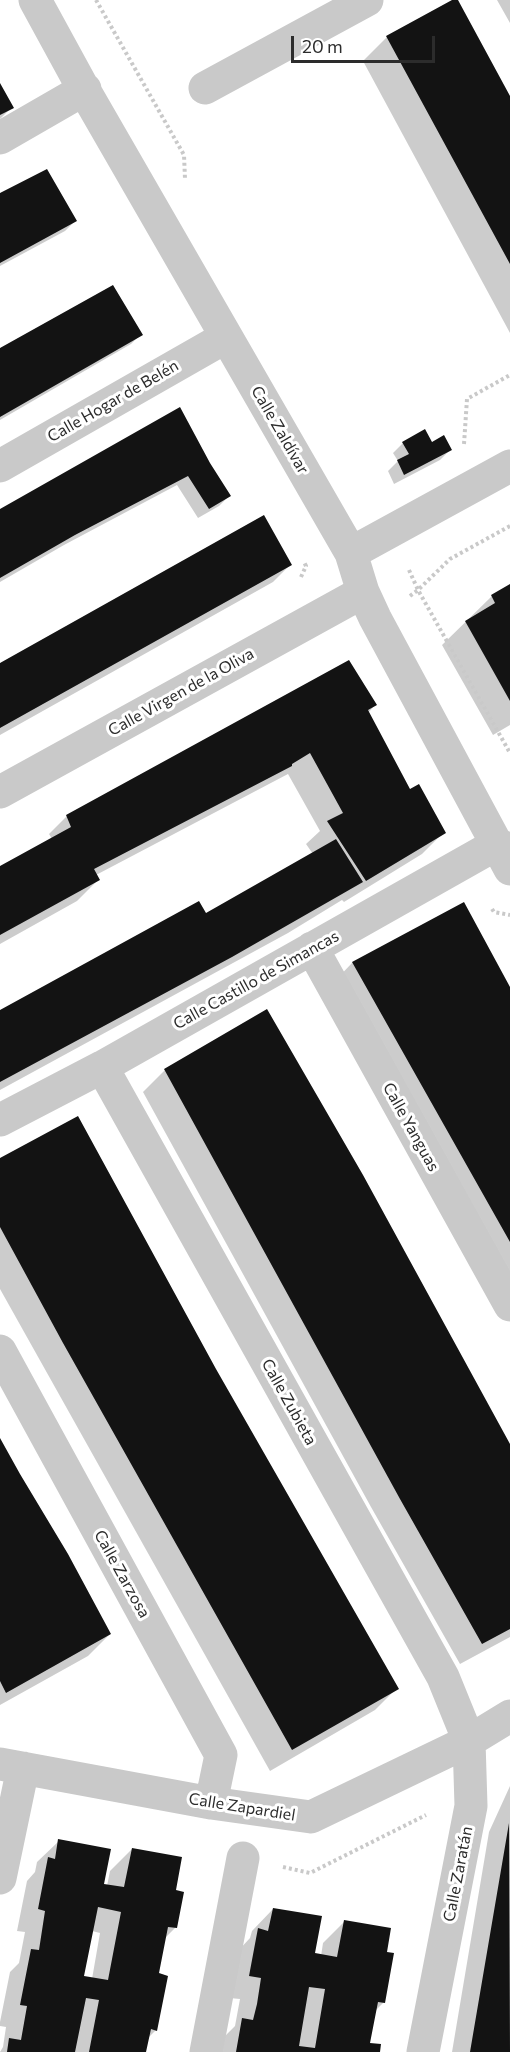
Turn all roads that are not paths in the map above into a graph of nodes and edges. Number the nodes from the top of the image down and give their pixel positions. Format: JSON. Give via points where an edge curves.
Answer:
{"nodes":[{"id":1,"x":35,"y":0,"type":"edge"},
{"id":2,"x":367,"y":0,"type":"edge"},
{"id":3,"x":205,"y":88,"type":"dead end"},
{"id":4,"x":85,"y":89,"type":"junction"},
{"id":5,"x":0,"y":138,"type":"edge"},
{"id":6,"x":226,"y":337,"type":"junction"},
{"id":7,"x":0,"y":466,"type":"edge"},
{"id":8,"x":510,"y":466,"type":"edge"},
{"id":9,"x":351,"y":553,"type":"junction"},
{"id":10,"x":363,"y":592,"type":"junction"},
{"id":11,"x":0,"y":792,"type":"edge"},
{"id":12,"x":506,"y":854,"type":"edge"},
{"id":13,"x":312,"y":948,"type":"junction"},
{"id":14,"x":102,"y":1067,"type":"junction"},
{"id":15,"x":0,"y":1120,"type":"edge"},
{"id":16,"x":510,"y":1305,"type":"edge"},
{"id":17,"x":0,"y":1351,"type":"edge"},
{"id":18,"x":510,"y":1716,"type":"edge"},
{"id":19,"x":469,"y":1741,"type":"junction"},
{"id":20,"x":12,"y":1766,"type":"edge"},
{"id":21,"x":211,"y":1803,"type":"junction"},
{"id":22,"x":243,"y":1858,"type":"dead end"},
{"id":23,"x":0,"y":1878,"type":"edge"},
{"id":24,"x":206,"y":2052,"type":"edge"},
{"id":25,"x":423,"y":2052,"type":"edge"}],
"edges":[{"from":1,"to":4,"type":"street","name":"Calle Zaldívar"},
{"from":2,"to":3,"type":"street"},
{"from":4,"to":5,"type":"street"},
{"from":4,"to":6,"type":"street","name":"Calle Zaldívar"},
{"from":6,"to":7,"type":"street","name":"Calle Hogar de Belén"},
{"from":6,"to":9,"type":"street","name":"Calle Zaldívar"},
{"from":8,"to":9,"type":"street"},
{"from":9,"to":10,"type":"street","name":"Calle Zaldívar"},
{"from":10,"to":11,"type":"street","name":"Calle Virgen de la Oliva"},
{"from":10,"to":12,"type":"street","name":"Calle Zaldívar"},
{"from":12,"to":13,"type":"street","name":"Calle Castillo de Simancas"},
{"from":13,"to":14,"type":"street","name":"Calle Castillo de Simancas"},
{"from":13,"to":16,"type":"street","name":"Calle Yanguas"},
{"from":14,"to":15,"type":"street","name":"Calle Castillo de Simancas"},
{"from":14,"to":19,"type":"street","name":"Calle Zubieta","via":[[442,1677]]},
{"from":17,"to":21,"type":"street","name":"Calle Zarzosa","via":[[221,1755]]},
{"from":18,"to":19,"type":"street"},
{"from":19,"to":21,"type":"street","name":"Calle Zapardiel","via":[[311,1817]]},
{"from":19,"to":25,"type":"street","name":"Calle Zaratán","via":[[471,1806]]},
{"from":20,"to":21,"type":"street","name":"Calle Zapardiel"},
{"from":20,"to":23,"type":"street"},
{"from":22,"to":24,"type":"street"}]}
